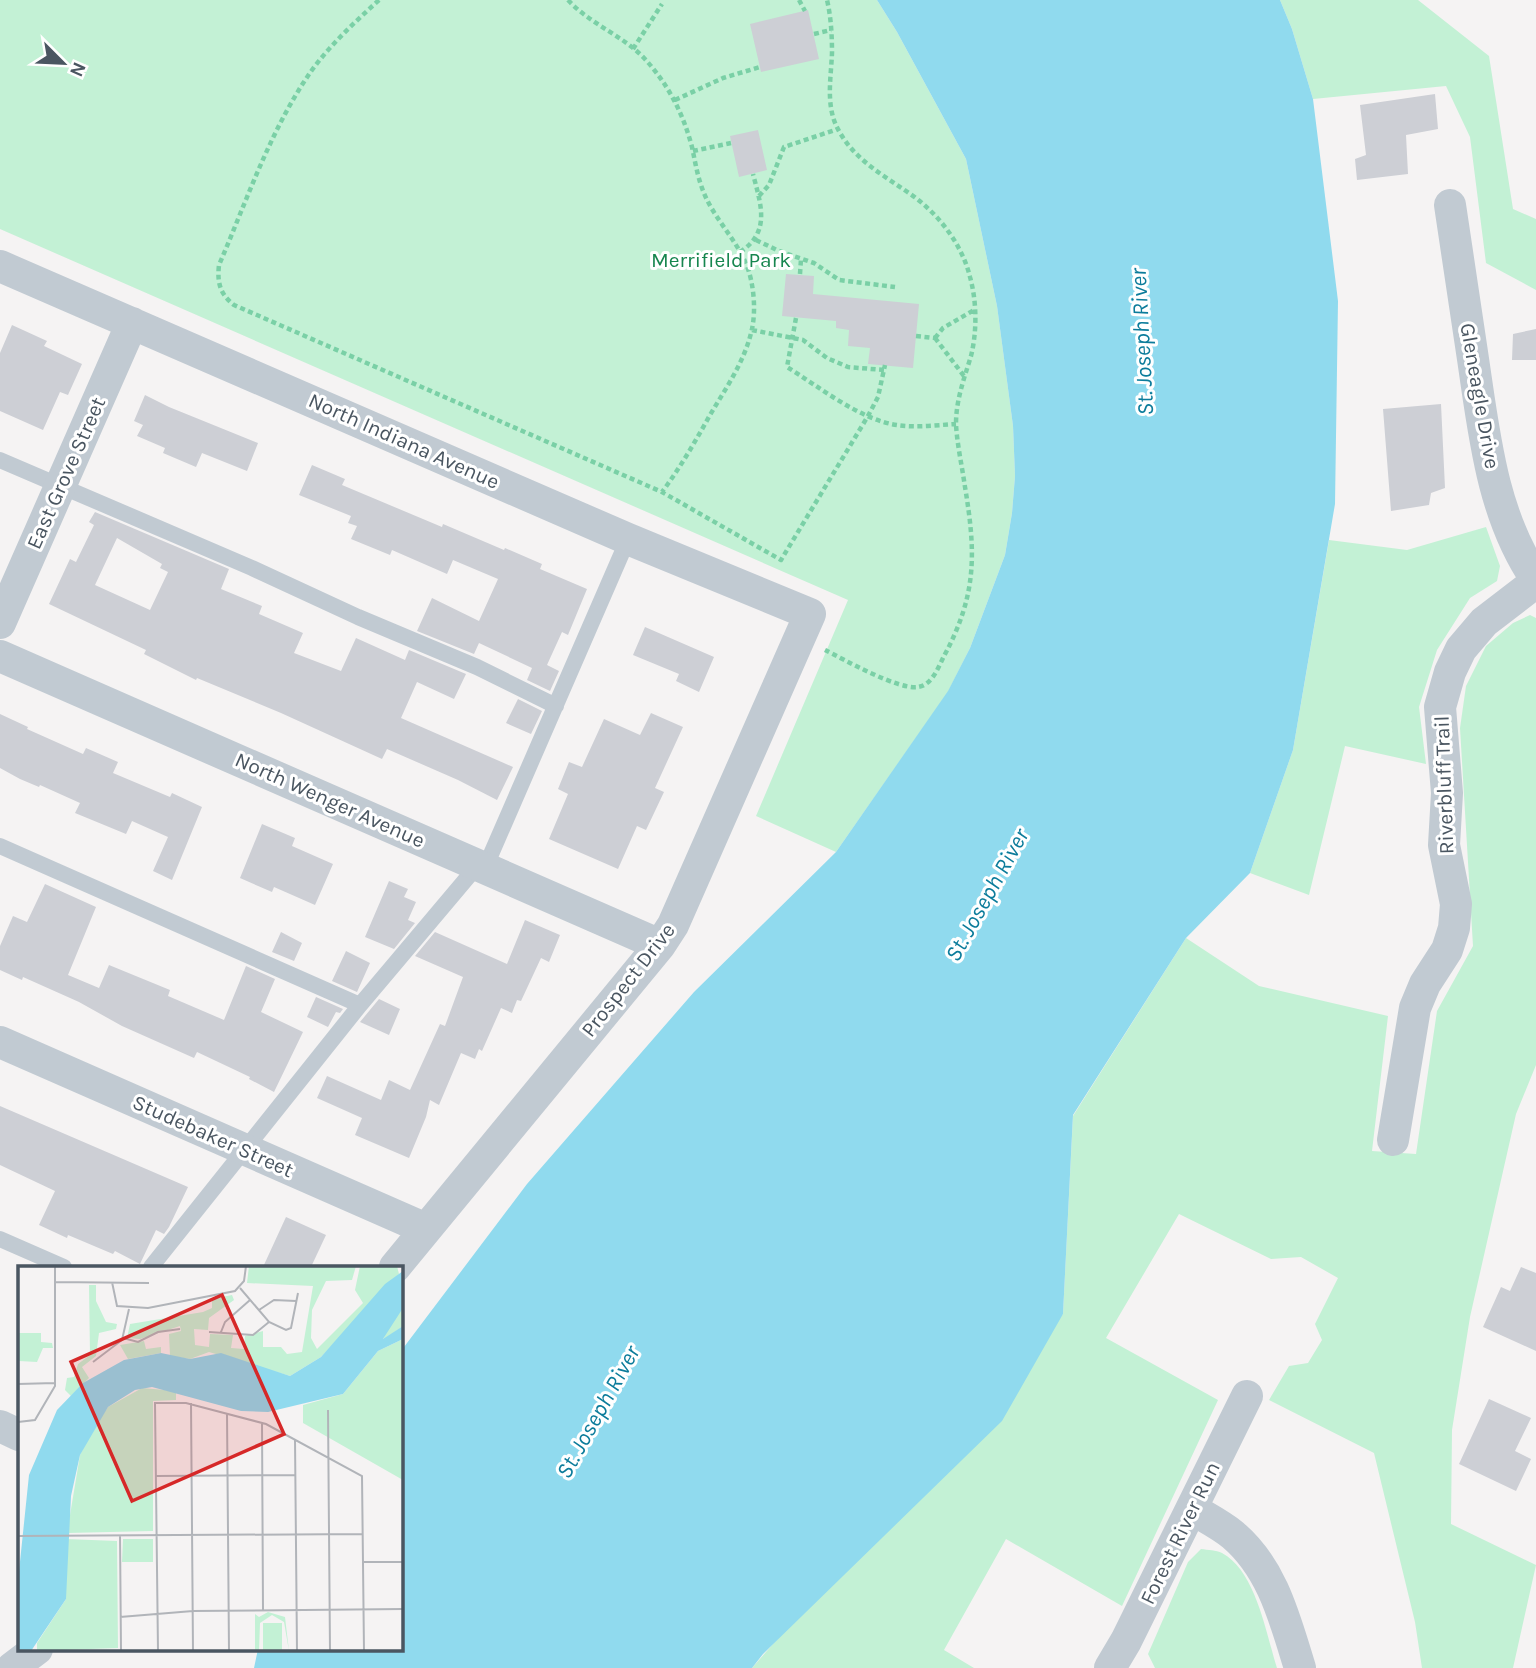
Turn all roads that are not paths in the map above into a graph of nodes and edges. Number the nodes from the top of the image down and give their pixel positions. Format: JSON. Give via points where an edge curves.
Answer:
{"nodes":[{"id":1,"x":1450,"y":205,"type":"dead end"},
{"id":2,"x":0,"y":266,"type":"edge"},
{"id":3,"x":132,"y":323,"type":"junction"},
{"id":4,"x":0,"y":460,"type":"edge"},
{"id":5,"x":60,"y":487,"type":"junction"},
{"id":6,"x":628,"y":539,"type":"junction"},
{"id":7,"x":1536,"y":580,"type":"edge"},
{"id":8,"x":0,"y":623,"type":"edge"},
{"id":9,"x":804,"y":626,"type":"joint"},
{"id":10,"x":0,"y":656,"type":"edge"},
{"id":11,"x":556,"y":706,"type":"junction"},
{"id":12,"x":0,"y":846,"type":"edge"},
{"id":13,"x":481,"y":866,"type":"junction"},
{"id":14,"x":660,"y":944,"type":"junction"},
{"id":15,"x":360,"y":1005,"type":"junction"},
{"id":16,"x":0,"y":1042,"type":"edge"},
{"id":17,"x":1393,"y":1140,"type":"dead end"},
{"id":18,"x":246,"y":1150,"type":"junction"},
{"id":19,"x":426,"y":1229,"type":"junction"},
{"id":20,"x":0,"y":1239,"type":"edge"},
{"id":21,"x":62,"y":1266,"type":"edge"},
{"id":22,"x":152,"y":1266,"type":"edge"},
{"id":23,"x":396,"y":1266,"type":"edge"},
{"id":24,"x":1248,"y":1396,"type":"dead end"},
{"id":25,"x":1192,"y":1509,"type":"junction"},
{"id":26,"x":36,"y":1650,"type":"edge"},
{"id":27,"x":12,"y":1668,"type":"edge"},
{"id":28,"x":1110,"y":1668,"type":"edge"},
{"id":29,"x":1300,"y":1668,"type":"edge"}],
"edges":[{"from":1,"to":7,"type":"street","name":"Gleneagle Drive","via":[[1494,479],[1508,529]]},
{"from":2,"to":3,"type":"street","name":"North Indiana Avenue"},
{"from":3,"to":5,"type":"street","name":"East Grove Street"},
{"from":3,"to":6,"type":"street","name":"North Indiana Avenue"},
{"from":4,"to":5,"type":"lane"},
{"from":5,"to":8,"type":"street","name":"East Grove Street"},
{"from":5,"to":11,"type":"lane","via":[[265,573]]},
{"from":6,"to":9,"type":"street","name":"North Indiana Avenue"},
{"from":6,"to":11,"type":"lane"},
{"from":7,"to":17,"type":"street","name":"Riverbluff Trail","via":[[1483,622],[1461,649],[1440,707],[1447,793],[1444,845],[1456,904],[1454,928],[1415,1007]]},
{"from":9,"to":14,"type":"street","name":"Prospect Drive","via":[[673,925]]},
{"from":10,"to":13,"type":"street","name":"North Wenger Avenue"},
{"from":11,"to":13,"type":"lane"},
{"from":12,"to":15,"type":"lane"},
{"from":13,"to":14,"type":"street","name":"North Wenger Avenue"},
{"from":13,"to":15,"type":"lane"},
{"from":14,"to":19,"type":"street","name":"Prospect Drive"},
{"from":15,"to":18,"type":"lane"},
{"from":16,"to":18,"type":"street","name":"Studebaker Street"},
{"from":18,"to":19,"type":"street","name":"Studebaker Street"},
{"from":18,"to":22,"type":"lane"},
{"from":19,"to":23,"type":"street","name":"Prospect Drive"},
{"from":20,"to":21,"type":"lane"},
{"from":24,"to":25,"type":"street","name":"Forest River Run"},
{"from":25,"to":28,"type":"street","name":"Forest River Run"},
{"from":25,"to":29,"type":"street","via":[[1232,1535],[1271,1583]]},
{"from":26,"to":27,"type":"street"}]}
